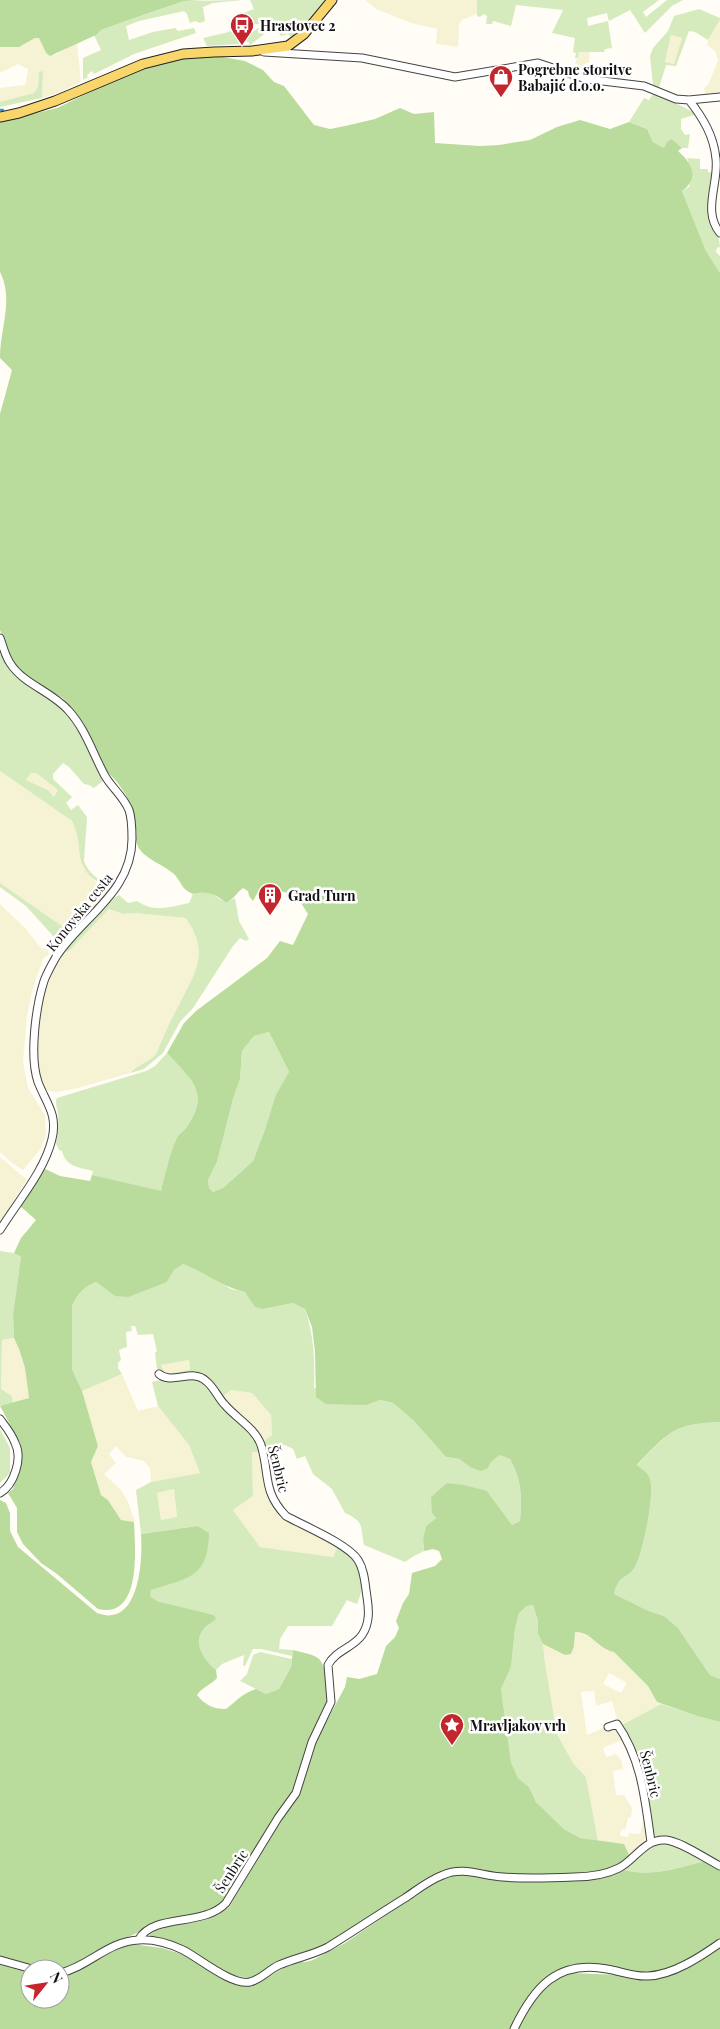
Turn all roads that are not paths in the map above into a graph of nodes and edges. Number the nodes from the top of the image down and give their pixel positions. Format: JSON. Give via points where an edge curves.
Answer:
{"nodes":[{"id":1,"x":332,"y":0,"type":"edge"},
{"id":2,"x":252,"y":51,"type":"junction"},
{"id":3,"x":720,"y":97,"type":"edge"},
{"id":4,"x":689,"y":100,"type":"junction"},
{"id":5,"x":0,"y":117,"type":"edge"},
{"id":6,"x":720,"y":233,"type":"edge"},
{"id":7,"x":0,"y":638,"type":"edge"},
{"id":8,"x":0,"y":1230,"type":"edge"},
{"id":9,"x":158,"y":1374,"type":"dead end"},
{"id":10,"x":0,"y":1419,"type":"edge"},
{"id":11,"x":0,"y":1493,"type":"edge"},
{"id":12,"x":608,"y":1727,"type":"dead end"},
{"id":13,"x":651,"y":1842,"type":"junction"},
{"id":14,"x":720,"y":1866,"type":"edge"},
{"id":15,"x":139,"y":1939,"type":"junction"},
{"id":16,"x":720,"y":1943,"type":"edge"},
{"id":17,"x":0,"y":1960,"type":"edge"},
{"id":18,"x":20,"y":1966,"type":"edge"},
{"id":19,"x":70,"y":1971,"type":"edge"},
{"id":20,"x":514,"y":2029,"type":"edge"}],
"edges":[{"from":1,"to":2,"type":"main road","via":[[309,28],[288,46]]},
{"from":2,"to":4,"type":"street","via":[[362,58],[455,76],[538,64],[586,79],[644,86],[676,99]]},
{"from":2,"to":5,"type":"main road","via":[[183,54],[143,64],[55,101]]},
{"from":3,"to":4,"type":"street"},
{"from":4,"to":6,"type":"street","via":[[702,116],[712,138],[717,160],[711,210]]},
{"from":7,"to":8,"type":"street","name":"Konovska cesta","via":[[9,662],[19,674],[57,698],[70,711],[106,777],[129,810],[132,846],[126,873],[117,888],[61,951],[44,979],[35,1037],[35,1068],[54,1116],[52,1138],[43,1164]]},
{"from":9,"to":15,"type":"street","name":"Šenbric","via":[[163,1378],[201,1377],[224,1405],[254,1433],[260,1443],[269,1491],[279,1509],[286,1516],[341,1545],[358,1560],[368,1617],[358,1640],[337,1653],[328,1665],[331,1702],[312,1742],[296,1793],[226,1903],[211,1914],[161,1925]]},
{"from":10,"to":11,"type":"street","via":[[17,1444],[17,1469],[7,1489]]},
{"from":12,"to":13,"type":"street","name":"Šenbric","via":[[617,1724],[632,1746],[646,1803]]},
{"from":13,"to":14,"type":"street","via":[[676,1843]]},
{"from":13,"to":15,"type":"street","via":[[620,1868],[596,1875],[502,1877],[462,1870],[444,1874],[325,1948],[287,1962],[247,1983],[220,1972],[184,1950]]},
{"from":15,"to":19,"type":"street","via":[[109,1948]]},
{"from":16,"to":20,"type":"street","via":[[670,1971],[648,1976],[586,1967],[556,1974],[531,1998]]},
{"from":17,"to":18,"type":"street"}]}
